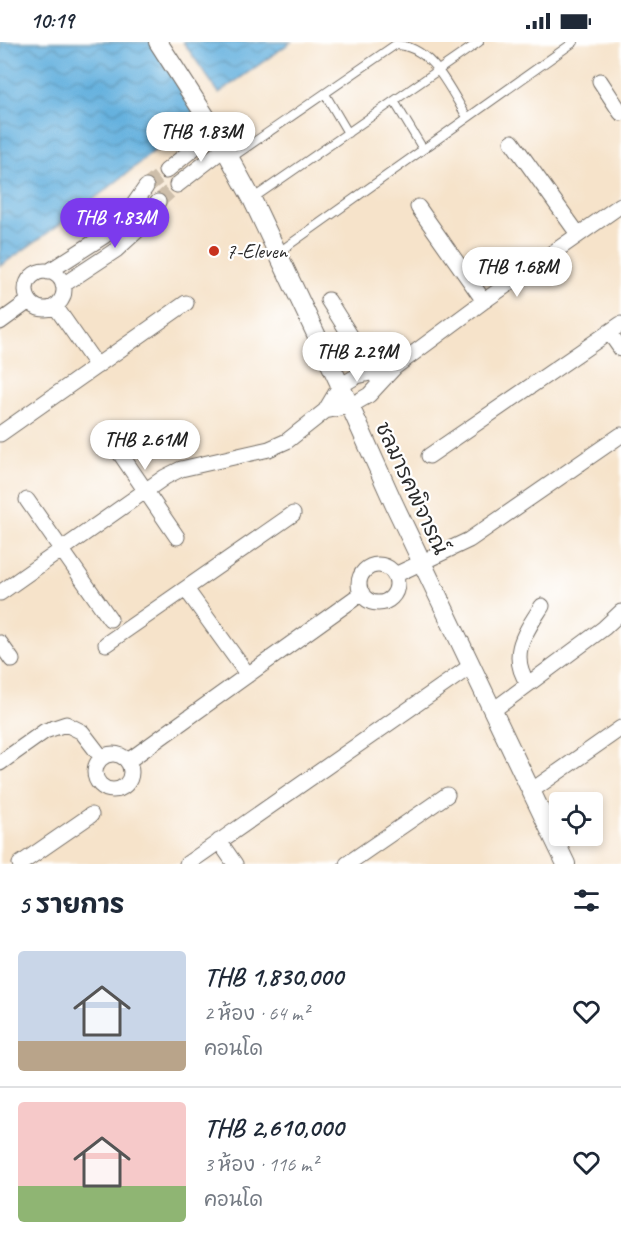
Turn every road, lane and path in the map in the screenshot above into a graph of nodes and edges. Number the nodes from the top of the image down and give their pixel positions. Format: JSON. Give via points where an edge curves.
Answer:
{"nodes":[{"id":1,"x":158,"y":42,"type":"edge"},
{"id":2,"x":479,"y":42,"type":"edge"},
{"id":3,"x":574,"y":42,"type":"edge"},
{"id":4,"x":437,"y":70,"type":"junction"},
{"id":5,"x":600,"y":81,"type":"dead end"},
{"id":6,"x":325,"y":94,"type":"junction"},
{"id":7,"x":394,"y":101,"type":"junction"},
{"id":8,"x":621,"y":113,"type":"edge"},
{"id":9,"x":467,"y":117,"type":"junction"},
{"id":10,"x":216,"y":130,"type":"junction"},
{"id":11,"x":348,"y":133,"type":"junction"},
{"id":12,"x":512,"y":142,"type":"dead end"},
{"id":13,"x":423,"y":149,"type":"junction"},
{"id":14,"x":227,"y":153,"type":"junction"},
{"id":15,"x":166,"y":171,"type":"tunnel mouth"},
{"id":16,"x":177,"y":185,"type":"tunnel mouth"},
{"id":17,"x":146,"y":187,"type":"tunnel mouth"},
{"id":18,"x":252,"y":199,"type":"junction"},
{"id":19,"x":158,"y":202,"type":"tunnel mouth"},
{"id":20,"x":621,"y":205,"type":"edge"},
{"id":21,"x":418,"y":207,"type":"dead end"},
{"id":22,"x":578,"y":234,"type":"junction"},
{"id":23,"x":278,"y":253,"type":"junction"},
{"id":24,"x":48,"y":272,"type":"junction"},
{"id":25,"x":63,"y":285,"type":"junction"},
{"id":26,"x":328,"y":300,"type":"dead end"},
{"id":27,"x":484,"y":301,"type":"junction"},
{"id":28,"x":29,"y":302,"type":"junction"},
{"id":29,"x":186,"y":303,"type":"dead end"},
{"id":30,"x":55,"y":306,"type":"junction"},
{"id":31,"x":0,"y":322,"type":"edge"},
{"id":32,"x":615,"y":328,"type":"edge"},
{"id":33,"x":621,"y":350,"type":"edge"},
{"id":34,"x":97,"y":366,"type":"junction"},
{"id":35,"x":377,"y":377,"type":"junction"},
{"id":36,"x":340,"y":386,"type":"junction"},
{"id":37,"x":350,"y":406,"type":"junction"},
{"id":38,"x":326,"y":411,"type":"junction"},
{"id":39,"x":0,"y":434,"type":"edge"},
{"id":40,"x":621,"y":435,"type":"edge"},
{"id":41,"x":112,"y":443,"type":"dead end"},
{"id":42,"x":429,"y":456,"type":"dead end"},
{"id":43,"x":146,"y":492,"type":"junction"},
{"id":44,"x":27,"y":500,"type":"dead end"},
{"id":45,"x":293,"y":514,"type":"dead end"},
{"id":46,"x":177,"y":537,"type":"dead end"},
{"id":47,"x":61,"y":550,"type":"junction"},
{"id":48,"x":422,"y":562,"type":"junction"},
{"id":49,"x":395,"y":575,"type":"junction"},
{"id":50,"x":186,"y":589,"type":"junction"},
{"id":51,"x":0,"y":593,"type":"edge"},
{"id":52,"x":362,"y":593,"type":"junction"},
{"id":53,"x":542,"y":606,"type":"dead end"},
{"id":54,"x":621,"y":612,"type":"edge"},
{"id":55,"x":110,"y":619,"type":"dead end"},
{"id":56,"x":0,"y":643,"type":"edge"},
{"id":57,"x":106,"y":644,"type":"dead end"},
{"id":58,"x":12,"y":660,"type":"dead end"},
{"id":59,"x":471,"y":666,"type":"junction"},
{"id":60,"x":248,"y":675,"type":"junction"},
{"id":61,"x":528,"y":684,"type":"junction"},
{"id":62,"x":492,"y":711,"type":"junction"},
{"id":63,"x":621,"y":728,"type":"edge"},
{"id":64,"x":102,"y":758,"type":"junction"},
{"id":65,"x":128,"y":761,"type":"junction"},
{"id":66,"x":0,"y":763,"type":"edge"},
{"id":67,"x":531,"y":791,"type":"junction"},
{"id":68,"x":447,"y":795,"type":"dead end"},
{"id":69,"x":91,"y":815,"type":"dead end"},
{"id":70,"x":219,"y":841,"type":"junction"},
{"id":71,"x":20,"y":864,"type":"edge"},
{"id":72,"x":187,"y":864,"type":"edge"},
{"id":73,"x":235,"y":864,"type":"edge"},
{"id":74,"x":347,"y":864,"type":"edge"},
{"id":75,"x":566,"y":864,"type":"edge"}],
"edges":[{"from":1,"to":10,"type":"street","name":"ชลมารคพิจารณ์"},
{"from":2,"to":4,"type":"lane"},
{"from":3,"to":9,"type":"lane"},
{"from":4,"to":6,"type":"lane","via":[[422,53],[407,45],[395,45]]},
{"from":4,"to":7,"type":"lane"},
{"from":4,"to":9,"type":"lane"},
{"from":5,"to":8,"type":"street"},
{"from":6,"to":11,"type":"lane"},
{"from":6,"to":14,"type":"lane"},
{"from":7,"to":11,"type":"lane"},
{"from":7,"to":13,"type":"lane"},
{"from":9,"to":13,"type":"lane"},
{"from":10,"to":14,"type":"street","name":"ชลมารคพิจารณ์"},
{"from":10,"to":15,"type":"street"},
{"from":11,"to":18,"type":"lane"},
{"from":12,"to":22,"type":"street"},
{"from":13,"to":23,"type":"lane"},
{"from":14,"to":16,"type":"street"},
{"from":14,"to":18,"type":"street","name":"ชลมารคพิจารณ์"},
{"from":17,"to":24,"type":"street","via":[[125,217],[104,236]]},
{"from":18,"to":23,"type":"street","name":"ชลมารคพิจารณ์"},
{"from":19,"to":25,"type":"street","via":[[116,250]]},
{"from":20,"to":22,"type":"street"},
{"from":21,"to":27,"type":"street"},
{"from":22,"to":27,"type":"street"},
{"from":23,"to":36,"type":"street","name":"ชลมารคพิจารณ์"},
{"from":24,"to":25,"type":"street"},
{"from":24,"to":28,"type":"street","via":[[37,274],[27,283]]},
{"from":25,"to":30,"type":"street","via":[[62,297]]},
{"from":26,"to":35,"type":"street"},
{"from":27,"to":35,"type":"street"},
{"from":28,"to":30,"type":"street","via":[[41,309]]},
{"from":28,"to":31,"type":"street"},
{"from":29,"to":34,"type":"street"},
{"from":30,"to":34,"type":"street"},
{"from":32,"to":33,"type":"street"},
{"from":32,"to":42,"type":"street"},
{"from":34,"to":39,"type":"street"},
{"from":35,"to":36,"type":"street","via":[[357,376]]},
{"from":35,"to":37,"type":"street","via":[[369,395]]},
{"from":36,"to":37,"type":"street","name":"ชลมารคพิจารณ์"},
{"from":36,"to":38,"type":"street"},
{"from":37,"to":38,"type":"street"},
{"from":37,"to":48,"type":"street","name":"ชลมารคพิจารณ์"},
{"from":38,"to":43,"type":"street","via":[[287,441],[269,449],[182,469]]},
{"from":40,"to":48,"type":"street","via":[[469,540]]},
{"from":41,"to":43,"type":"street"},
{"from":43,"to":46,"type":"street"},
{"from":43,"to":47,"type":"street"},
{"from":44,"to":47,"type":"street"},
{"from":45,"to":50,"type":"street"},
{"from":47,"to":51,"type":"street"},
{"from":47,"to":55,"type":"street"},
{"from":48,"to":49,"type":"street"},
{"from":48,"to":59,"type":"street","name":"ชลมารคพิจารณ์"},
{"from":49,"to":52,"type":"street","via":[[379,565],[366,569],[360,581]]},
{"from":49,"to":52,"type":"street","via":[[397,587],[387,601],[376,603]]},
{"from":50,"to":57,"type":"street"},
{"from":50,"to":60,"type":"street"},
{"from":52,"to":60,"type":"street"},
{"from":53,"to":61,"type":"street","via":[[518,655],[520,672]]},
{"from":54,"to":61,"type":"street"},
{"from":56,"to":58,"type":"street"},
{"from":59,"to":62,"type":"street","name":"ชลมารคพิจารณ์"},
{"from":59,"to":70,"type":"street"},
{"from":60,"to":65,"type":"street"},
{"from":61,"to":62,"type":"street"},
{"from":62,"to":67,"type":"street","name":"ชลมารคพิจารณ์"},
{"from":63,"to":67,"type":"street"},
{"from":64,"to":65,"type":"street","via":[[118,755]]},
{"from":64,"to":65,"type":"street","via":[[95,774],[100,785],[110,790],[127,784],[131,773]]},
{"from":64,"to":66,"type":"street","via":[[82,732],[66,724],[45,731]]},
{"from":67,"to":75,"type":"street","name":"ชลมารคพิจารณ์"},
{"from":68,"to":74,"type":"street"},
{"from":69,"to":71,"type":"street"},
{"from":70,"to":72,"type":"street"},
{"from":70,"to":73,"type":"street"}]}
